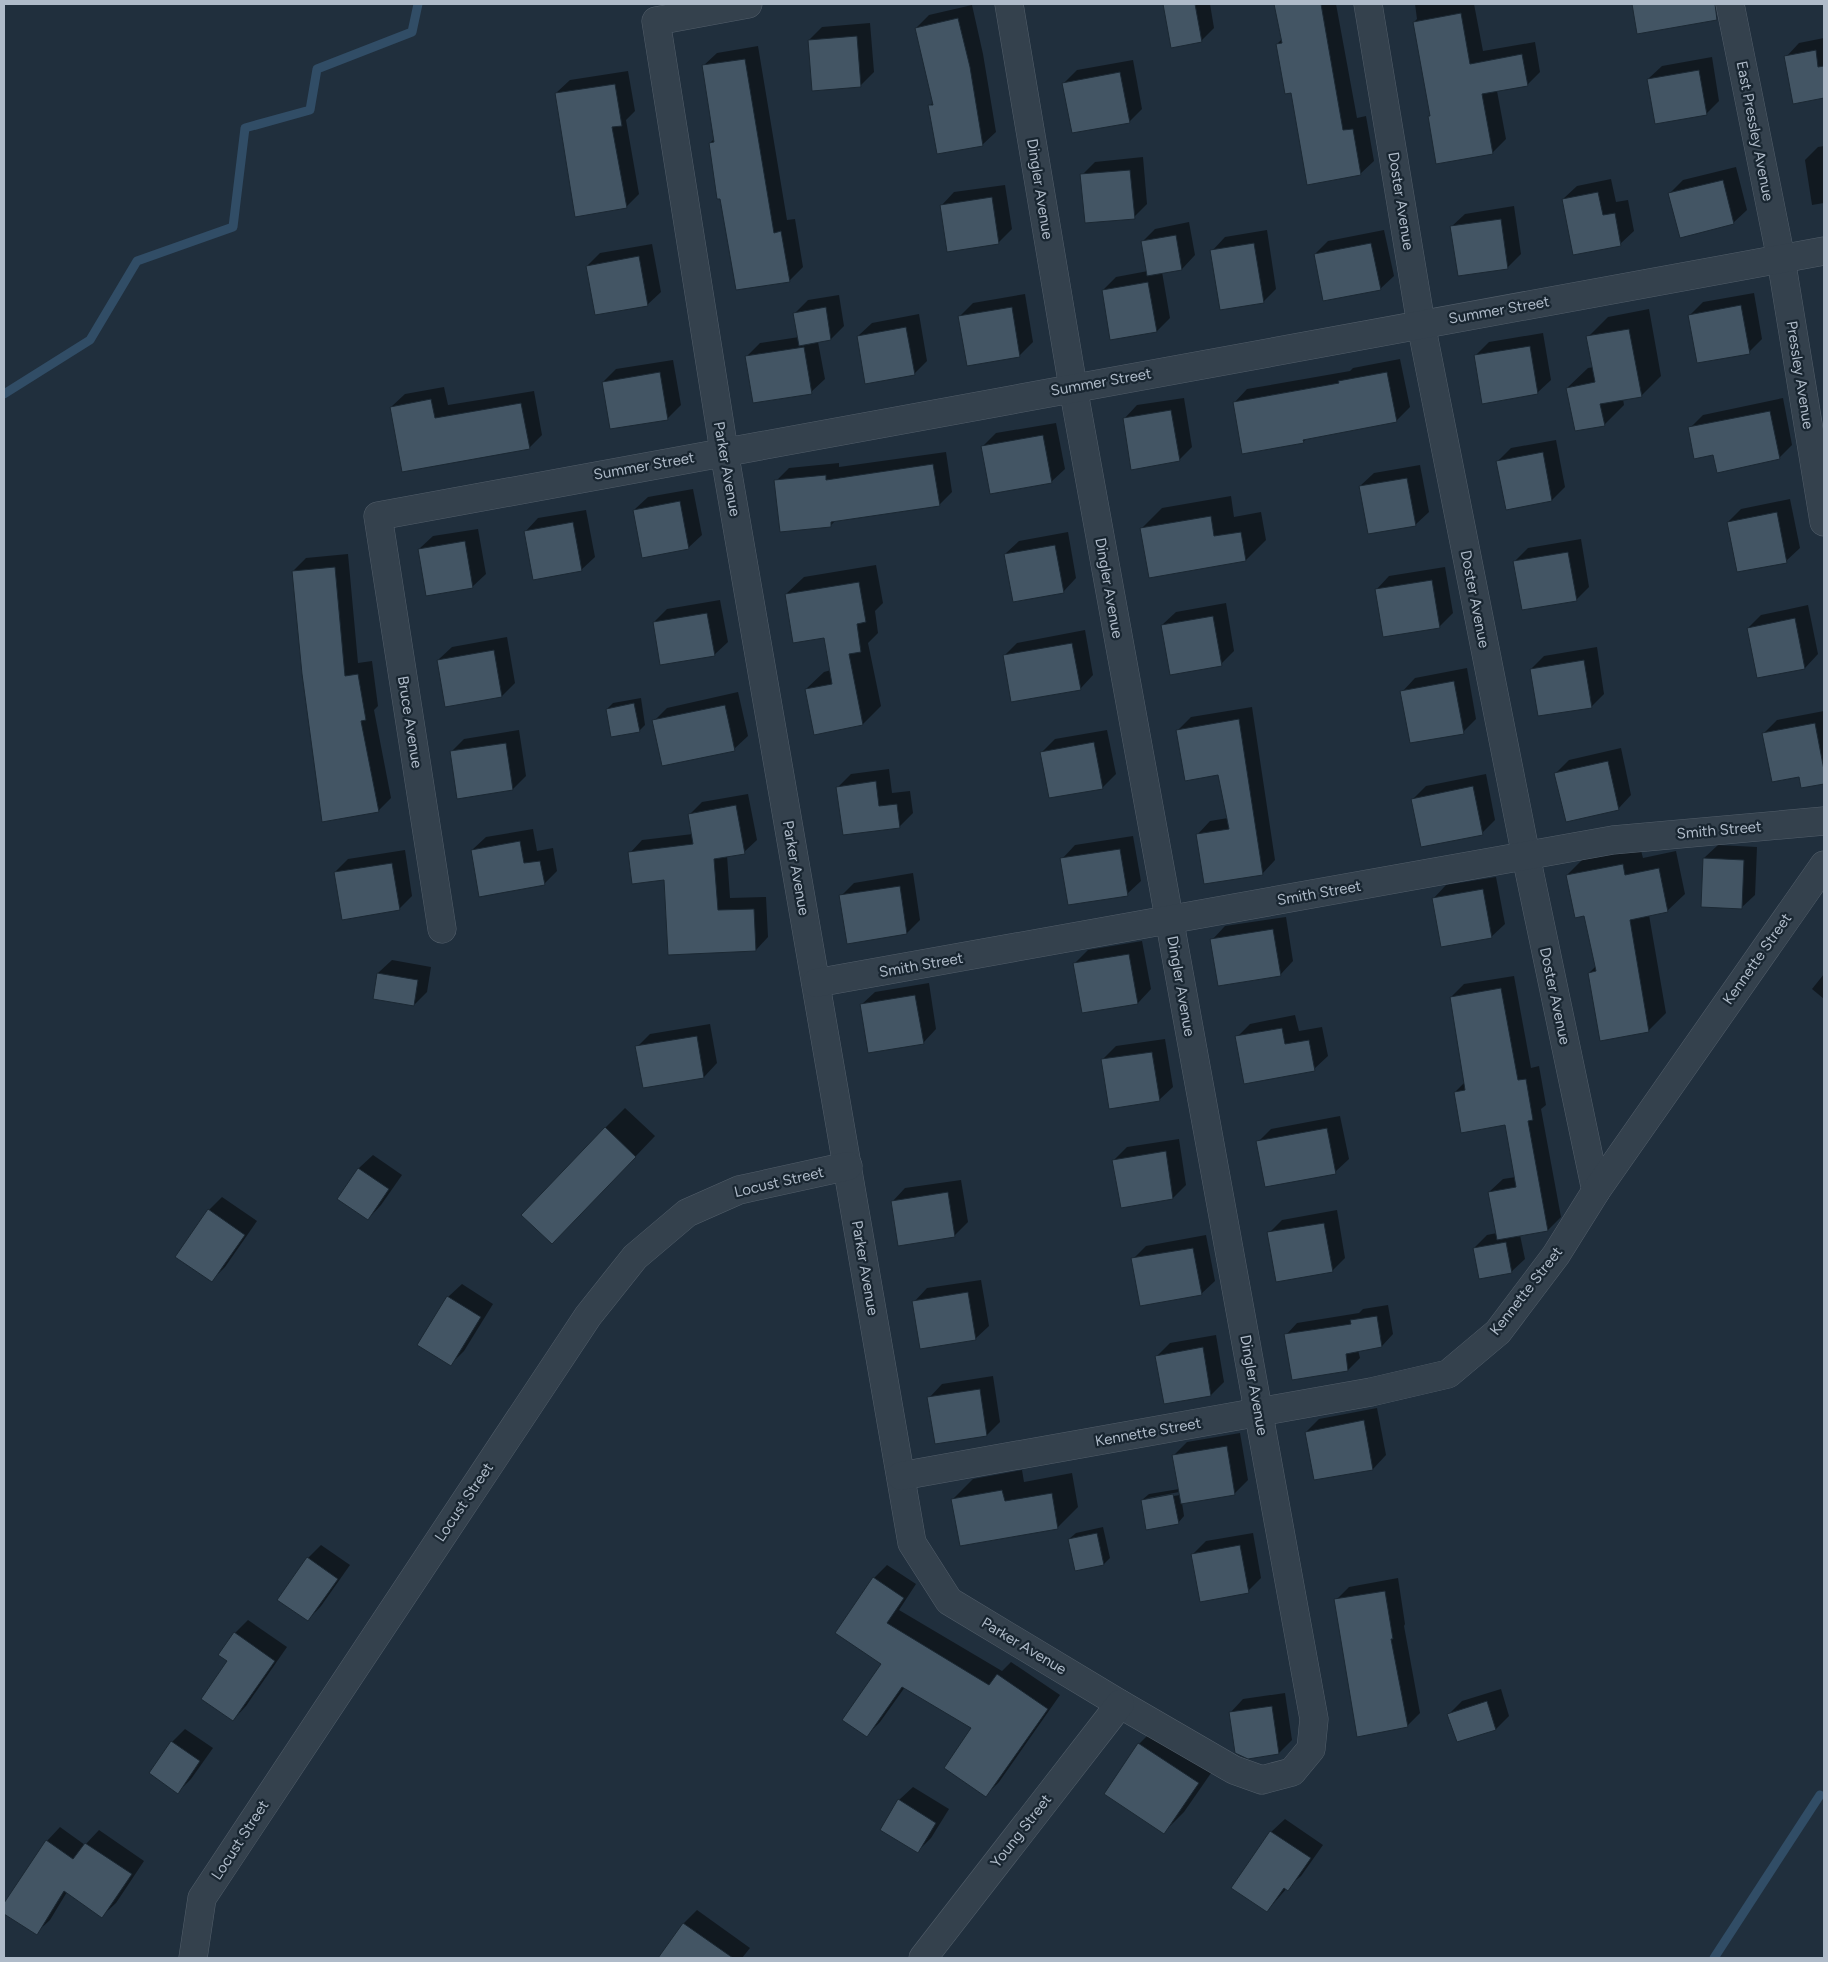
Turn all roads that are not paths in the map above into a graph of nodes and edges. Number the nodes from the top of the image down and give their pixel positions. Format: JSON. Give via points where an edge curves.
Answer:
{"nodes":[{"id":1,"x":748,"y":4,"type":"edge"},
{"id":2,"x":1009,"y":4,"type":"edge"},
{"id":3,"x":1368,"y":4,"type":"edge"},
{"id":4,"x":1730,"y":4,"type":"edge"},
{"id":5,"x":1824,"y":251,"type":"edge"},
{"id":6,"x":1781,"y":259,"type":"junction"},
{"id":7,"x":1421,"y":324,"type":"junction"},
{"id":8,"x":1072,"y":387,"type":"junction"},
{"id":9,"x":724,"y":451,"type":"junction"},
{"id":10,"x":378,"y":516,"type":"joint"},
{"id":11,"x":1824,"y":522,"type":"edge"},
{"id":12,"x":1824,"y":821,"type":"edge"},
{"id":13,"x":1526,"y":856,"type":"junction"},
{"id":14,"x":1824,"y":865,"type":"edge"},
{"id":15,"x":1169,"y":920,"type":"junction"},
{"id":16,"x":442,"y":928,"type":"dead end"},
{"id":17,"x":816,"y":983,"type":"junction"},
{"id":18,"x":848,"y":1166,"type":"junction"},
{"id":19,"x":1596,"y":1191,"type":"junction"},
{"id":20,"x":1258,"y":1412,"type":"junction"},
{"id":21,"x":901,"y":1476,"type":"junction"},
{"id":22,"x":1120,"y":1704,"type":"junction"},
{"id":23,"x":193,"y":1958,"type":"edge"},
{"id":24,"x":923,"y":1958,"type":"edge"}],
"edges":[{"from":1,"to":9,"type":"street","name":"Parker Avenue","via":[[656,21]]},
{"from":2,"to":8,"type":"street","name":"Dingler Avenue"},
{"from":3,"to":7,"type":"street","name":"Doster Avenue"},
{"from":4,"to":6,"type":"street","name":"East Pressley Avenue"},
{"from":5,"to":6,"type":"street","name":"Summer Street"},
{"from":6,"to":7,"type":"street","name":"Summer Street"},
{"from":6,"to":11,"type":"street","name":"Pressley Avenue"},
{"from":7,"to":8,"type":"street","name":"Summer Street"},
{"from":7,"to":13,"type":"street","name":"Doster Avenue"},
{"from":8,"to":9,"type":"street","name":"Summer Street"},
{"from":8,"to":15,"type":"street","name":"Dingler Avenue"},
{"from":9,"to":10,"type":"street","name":"Summer Street"},
{"from":9,"to":17,"type":"street","name":"Parker Avenue"},
{"from":10,"to":16,"type":"street","name":"Bruce Avenue"},
{"from":12,"to":13,"type":"street","name":"Smith Street","via":[[1613,840]]},
{"from":13,"to":15,"type":"street","name":"Smith Street"},
{"from":13,"to":19,"type":"street","name":"Doster Avenue"},
{"from":14,"to":19,"type":"street","name":"Kennette Street"},
{"from":15,"to":17,"type":"street","name":"Smith Street"},
{"from":15,"to":20,"type":"street","name":"Dingler Avenue"},
{"from":17,"to":18,"type":"street","name":"Parker Avenue"},
{"from":18,"to":21,"type":"street","name":"Parker Avenue"},
{"from":18,"to":23,"type":"street","name":"Locust Street","via":[[739,1190],[687,1213],[635,1257],[582,1324],[202,1898]]},
{"from":19,"to":20,"type":"street","name":"Kennette Street","via":[[1556,1256],[1498,1332],[1448,1374],[1371,1392]]},
{"from":20,"to":21,"type":"street","name":"Kennette Street"},
{"from":20,"to":22,"type":"street","name":"Dingler Avenue","via":[[1314,1719],[1311,1750],[1292,1772],[1262,1780],[1234,1770]]},
{"from":21,"to":22,"type":"street","name":"Parker Avenue","via":[[912,1543],[949,1601]]},
{"from":22,"to":24,"type":"street","name":"Young Street"}]}
